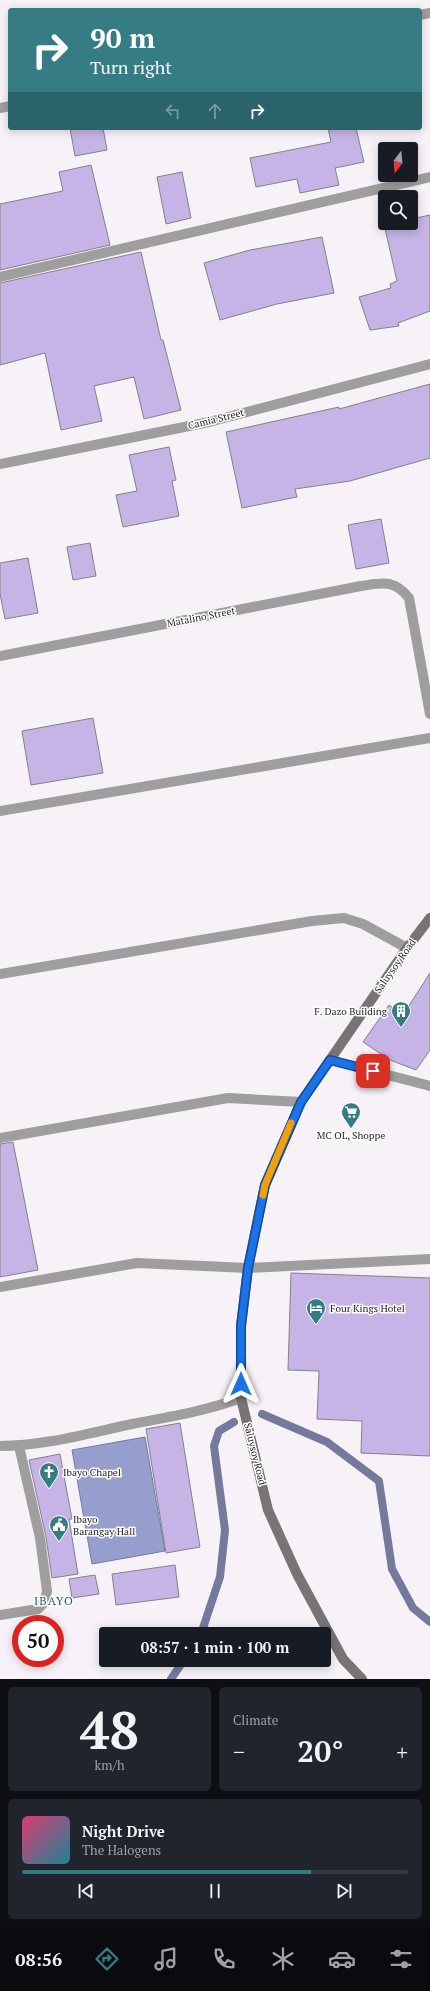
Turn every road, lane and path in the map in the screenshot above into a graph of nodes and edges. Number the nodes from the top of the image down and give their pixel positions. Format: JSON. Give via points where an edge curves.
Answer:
{"nodes":[{"id":1,"x":430,"y":177,"type":"edge"},
{"id":2,"x":0,"y":277,"type":"edge"},
{"id":3,"x":430,"y":364,"type":"edge"},
{"id":4,"x":0,"y":464,"type":"edge"},
{"id":5,"x":0,"y":656,"type":"edge"},
{"id":6,"x":430,"y":714,"type":"edge"},
{"id":7,"x":430,"y":738,"type":"edge"},
{"id":8,"x":0,"y":810,"type":"edge"},
{"id":9,"x":430,"y":918,"type":"edge"},
{"id":10,"x":407,"y":948,"type":"junction"},
{"id":11,"x":0,"y":974,"type":"edge"},
{"id":12,"x":330,"y":1060,"type":"junction"},
{"id":13,"x":430,"y":1086,"type":"edge"},
{"id":14,"x":301,"y":1102,"type":"junction"},
{"id":15,"x":0,"y":1138,"type":"edge"},
{"id":16,"x":430,"y":1259,"type":"edge"},
{"id":17,"x":248,"y":1268,"type":"junction"},
{"id":18,"x":0,"y":1287,"type":"edge"},
{"id":19,"x":241,"y":1398,"type":"junction"},
{"id":20,"x":0,"y":1446,"type":"edge"},
{"id":21,"x":19,"y":1446,"type":"junction"},
{"id":22,"x":0,"y":1614,"type":"edge"},
{"id":23,"x":362,"y":1679,"type":"edge"}],
"edges":[{"from":1,"to":2,"type":"street"},
{"from":3,"to":4,"type":"street","name":"Camia Street","via":[[209,422]]},
{"from":5,"to":6,"type":"street","name":"Matalino Street","via":[[361,586],[388,583],[402,588],[409,598]]},
{"from":7,"to":8,"type":"street"},
{"from":9,"to":10,"type":"main road","name":"Saluysoy Road"},
{"from":10,"to":11,"type":"street","via":[[363,924],[344,918],[312,921]]},
{"from":10,"to":12,"type":"main road","name":"Saluysoy Road"},
{"from":12,"to":13,"type":"street"},
{"from":12,"to":14,"type":"main road","name":"Saluysoy Road"},
{"from":14,"to":15,"type":"street","via":[[228,1098]]},
{"from":14,"to":17,"type":"main road","name":"Saluysoy Road","via":[[265,1185]]},
{"from":16,"to":17,"type":"street"},
{"from":17,"to":18,"type":"street","via":[[137,1263]]},
{"from":17,"to":19,"type":"main road","name":"Saluysoy Road","via":[[241,1326]]},
{"from":19,"to":21,"type":"street","via":[[222,1405]]},
{"from":19,"to":23,"type":"main road","name":"Saluysoy Road","via":[[268,1510],[297,1574],[339,1652]]},
{"from":20,"to":21,"type":"street"},
{"from":21,"to":22,"type":"street","via":[[41,1543],[47,1591],[44,1603],[38,1609]]}]}
